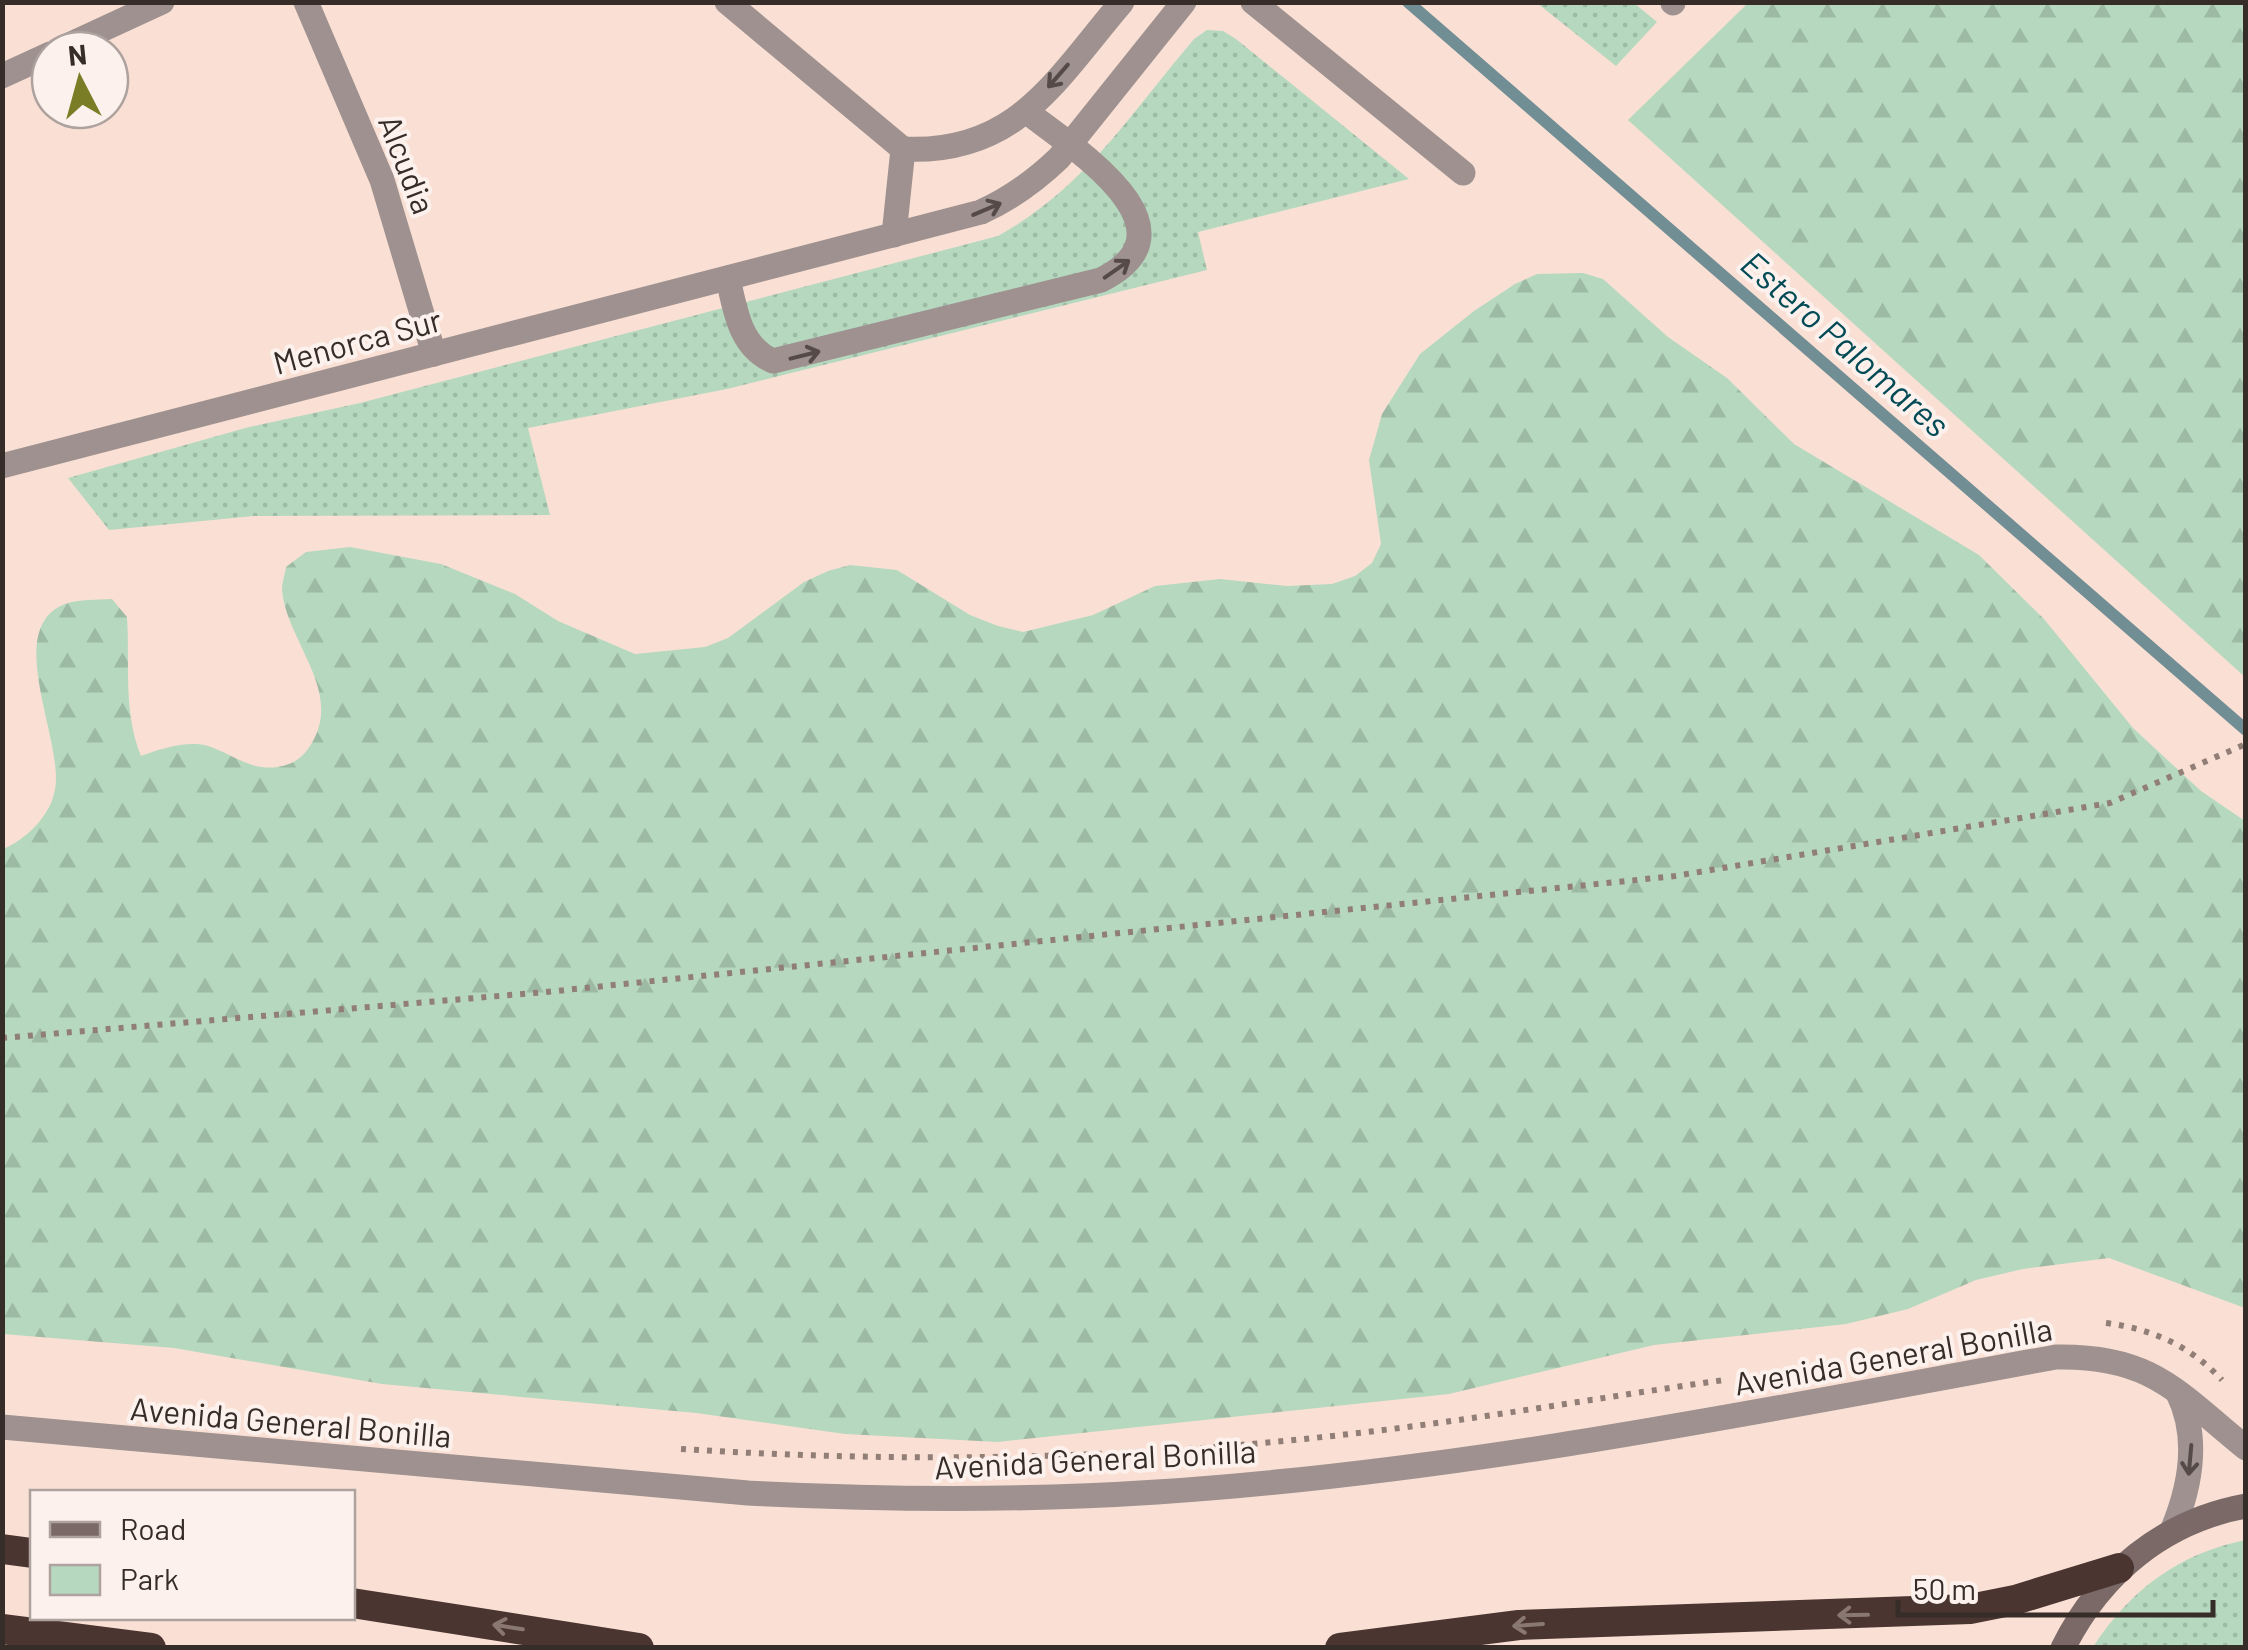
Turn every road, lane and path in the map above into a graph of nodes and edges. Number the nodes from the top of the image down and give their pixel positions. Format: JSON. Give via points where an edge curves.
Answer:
{"nodes":[{"id":1,"x":162,"y":2,"type":"edge"},
{"id":2,"x":306,"y":2,"type":"edge"},
{"id":3,"x":728,"y":2,"type":"edge"},
{"id":4,"x":1122,"y":2,"type":"edge"},
{"id":5,"x":1184,"y":2,"type":"edge"},
{"id":6,"x":1252,"y":2,"type":"edge"},
{"id":7,"x":101,"y":30,"type":"edge"},
{"id":8,"x":30,"y":63,"type":"edge"},
{"id":9,"x":2,"y":76,"type":"edge"},
{"id":10,"x":1027,"y":112,"type":"junction"},
{"id":11,"x":1070,"y":145,"type":"junction"},
{"id":12,"x":903,"y":149,"type":"junction"},
{"id":13,"x":1462,"y":173,"type":"dead end"},
{"id":14,"x":894,"y":236,"type":"junction"},
{"id":15,"x":728,"y":278,"type":"junction"},
{"id":16,"x":434,"y":354,"type":"junction"},
{"id":17,"x":2,"y":466,"type":"edge"},
{"id":18,"x":2246,"y":744,"type":"edge"},
{"id":19,"x":2,"y":1038,"type":"edge"},
{"id":20,"x":2094,"y":1322,"type":"dead end"},
{"id":21,"x":2211,"y":1368,"type":"dead end"},
{"id":22,"x":1732,"y":1378,"type":"dead end"},
{"id":23,"x":2176,"y":1388,"type":"junction"},
{"id":24,"x":2,"y":1427,"type":"edge"},
{"id":25,"x":2246,"y":1448,"type":"edge"},
{"id":26,"x":672,"y":1449,"type":"dead end"},
{"id":27,"x":2246,"y":1506,"type":"edge"},
{"id":28,"x":2172,"y":1531,"type":"junction"},
{"id":29,"x":2,"y":1549,"type":"edge"},
{"id":30,"x":30,"y":1553,"type":"edge"},
{"id":31,"x":2119,"y":1568,"type":"junction"},
{"id":32,"x":355,"y":1603,"type":"edge"},
{"id":33,"x":2,"y":1628,"type":"edge"},
{"id":34,"x":151,"y":1648,"type":"edge"},
{"id":35,"x":639,"y":1648,"type":"edge"},
{"id":36,"x":1340,"y":1648,"type":"edge"},
{"id":37,"x":2063,"y":1648,"type":"edge"}],
"edges":[{"from":1,"to":7,"type":"street"},
{"from":2,"to":16,"type":"street","name":"Alcudia","via":[[382,180]]},
{"from":3,"to":12,"type":"street"},
{"from":4,"to":10,"type":"street","one_way":true},
{"from":5,"to":11,"type":"street","name":"Menorca Sur"},
{"from":6,"to":13,"type":"street"},
{"from":8,"to":9,"type":"street"},
{"from":10,"to":11,"type":"street"},
{"from":10,"to":12,"type":"street","via":[[968,144]]},
{"from":14,"to":11,"type":"street","name":"Menorca Sur","one_way":true,"via":[[1009,200]]},
{"from":15,"to":11,"type":"street","one_way":true,"via":[[750,346],[773,361],[1101,280],[1131,260],[1139,225],[1124,193]]},
{"from":12,"to":14,"type":"street"},
{"from":14,"to":15,"type":"street","name":"Menorca Sur"},
{"from":15,"to":16,"type":"street","name":"Menorca Sur"},
{"from":16,"to":17,"type":"street","name":"Menorca Sur"},
{"from":18,"to":19,"type":"path","via":[[2110,803],[1675,876],[546,992]]},
{"from":20,"to":21,"type":"path","via":[[2160,1335]]},
{"from":22,"to":26,"type":"path","via":[[1340,1435],[1192,1448],[1023,1458]]},
{"from":23,"to":24,"type":"street","name":"Avenida General Bonilla","via":[[2121,1362],[2056,1357],[1663,1429],[1386,1470],[1158,1492],[967,1498],[672,1488]]},
{"from":23,"to":25,"type":"street","name":"Avenida General Bonilla"},
{"from":23,"to":28,"type":"street","one_way":true,"via":[[2192,1442],[2187,1490]]},
{"from":27,"to":28,"type":"main road"},
{"from":28,"to":31,"type":"main road"},
{"from":29,"to":30,"type":"highway"},
{"from":31,"to":36,"type":"highway","one_way":true,"via":[[1970,1609],[1519,1625]]},
{"from":31,"to":37,"type":"main road"},
{"from":35,"to":32,"type":"highway","one_way":true},
{"from":33,"to":34,"type":"highway"}]}
